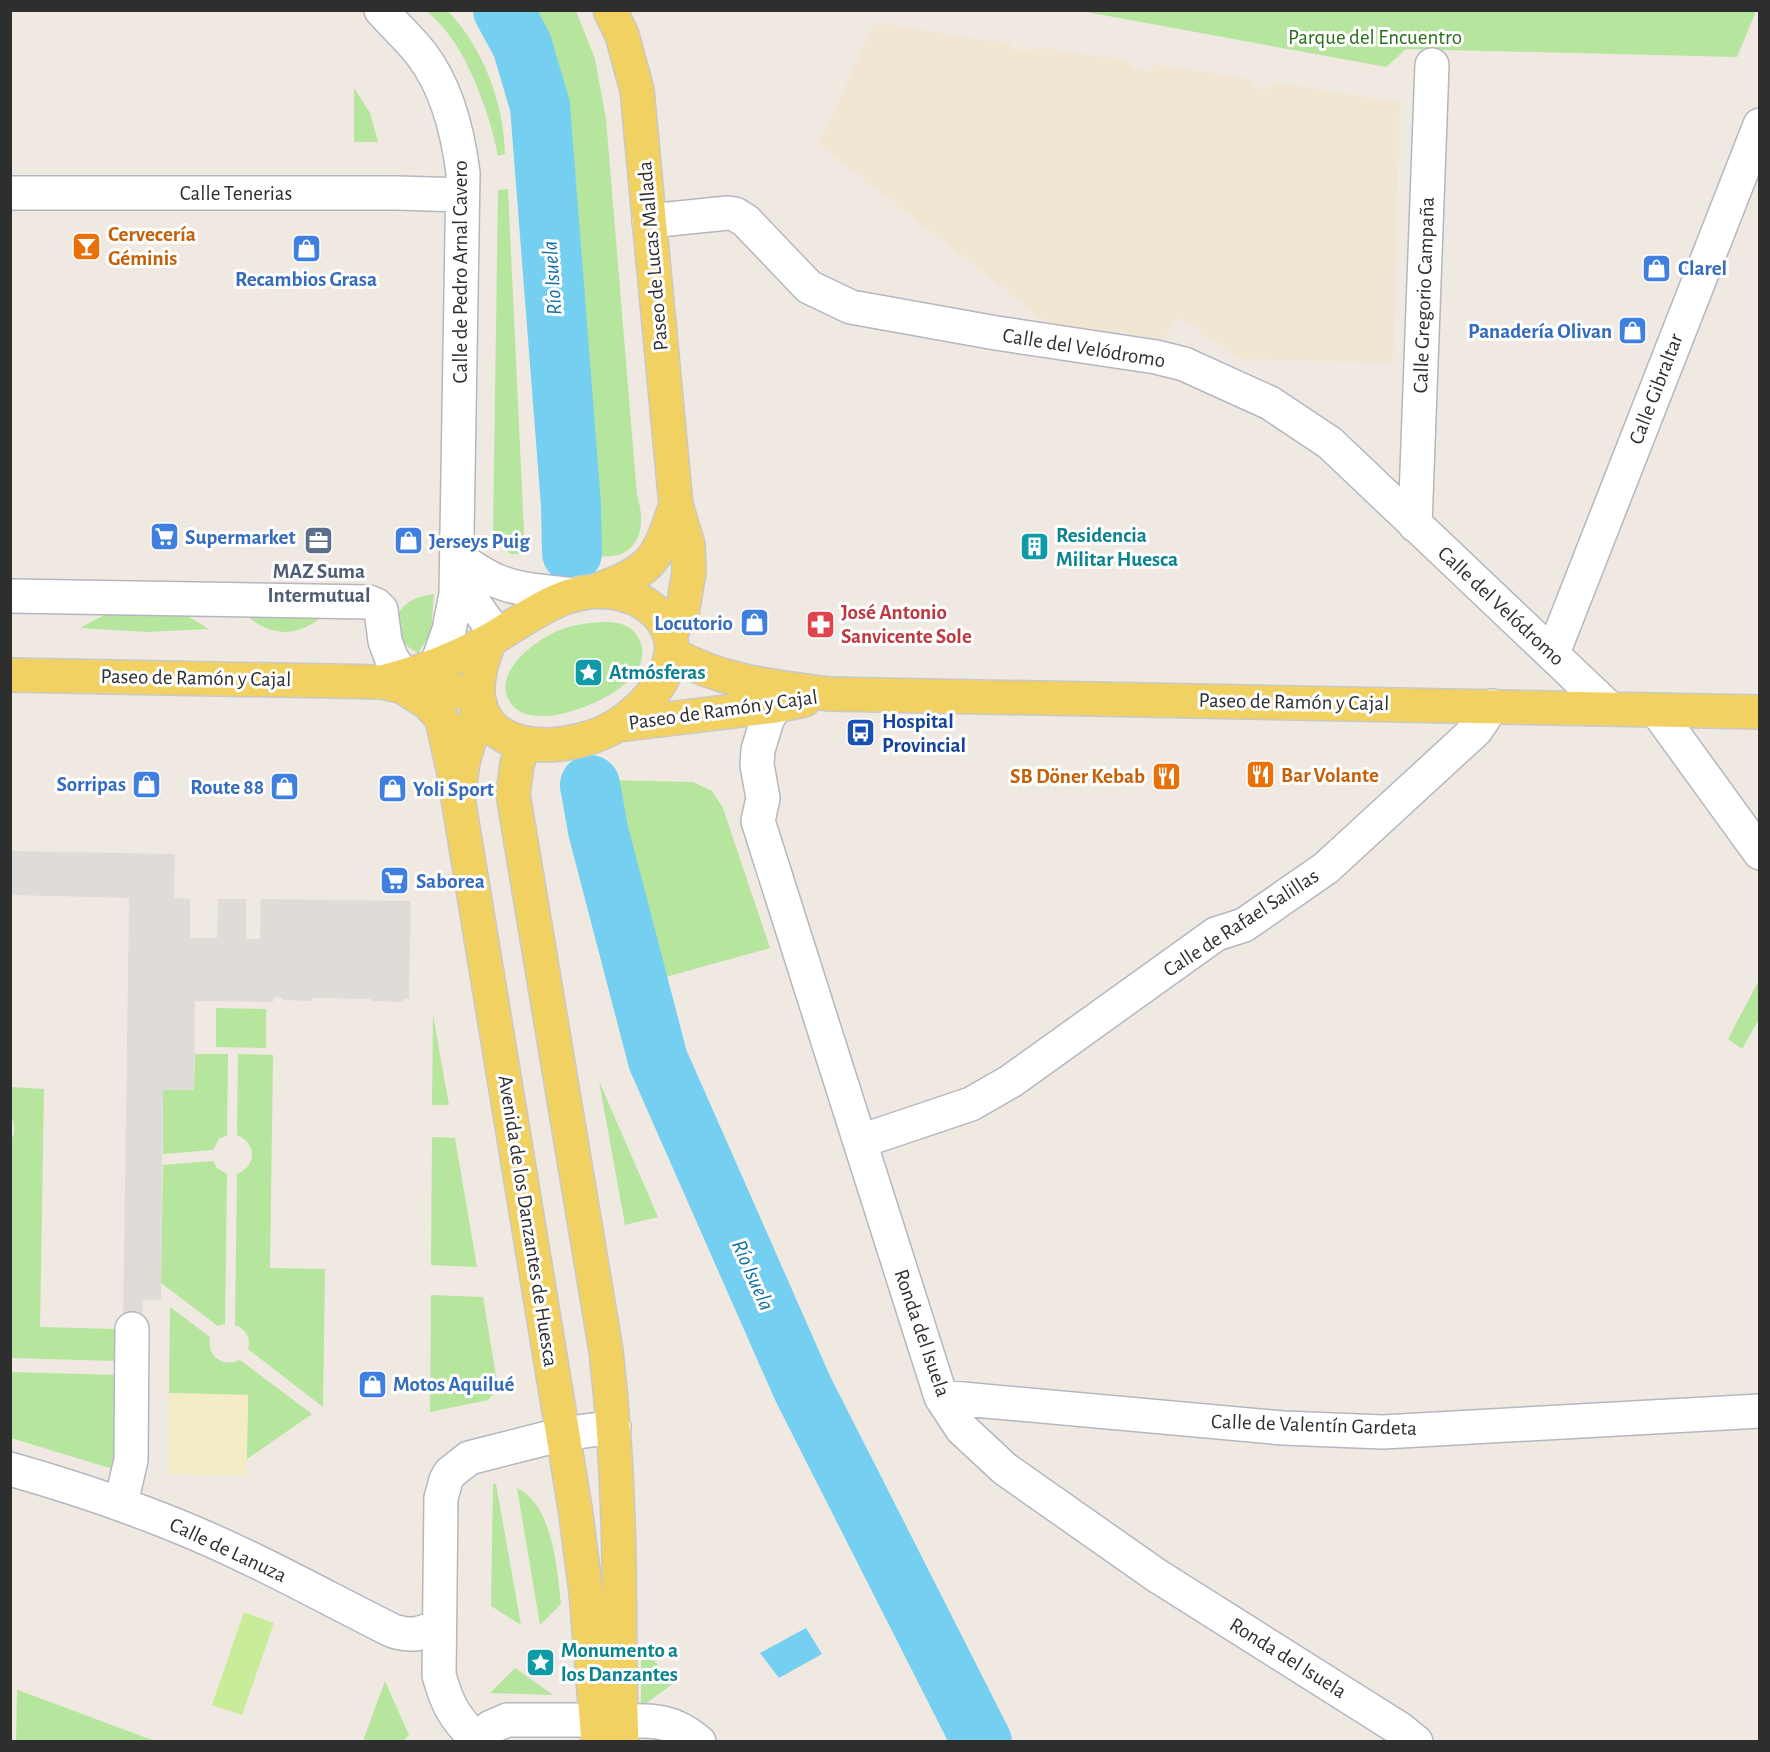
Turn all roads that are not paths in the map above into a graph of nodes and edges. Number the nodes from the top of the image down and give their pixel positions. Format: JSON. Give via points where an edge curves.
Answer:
{"nodes":[{"id":1,"x":381,"y":10,"type":"edge"},
{"id":2,"x":610,"y":10,"type":"edge"},
{"id":3,"x":1432,"y":65,"type":"dead end"},
{"id":4,"x":1760,"y":125,"type":"edge"},
{"id":5,"x":10,"y":193,"type":"edge"},
{"id":6,"x":462,"y":195,"type":"junction"},
{"id":7,"x":649,"y":221,"type":"junction"},
{"id":8,"x":676,"y":505,"type":"junction"},
{"id":9,"x":1415,"y":525,"type":"junction"},
{"id":10,"x":457,"y":557,"type":"junction"},
{"id":11,"x":583,"y":593,"type":"junction"},
{"id":12,"x":10,"y":596,"type":"edge"},
{"id":13,"x":493,"y":637,"type":"junction"},
{"id":14,"x":671,"y":644,"type":"junction"},
{"id":15,"x":1552,"y":653,"type":"junction"},
{"id":16,"x":437,"y":664,"type":"junction"},
{"id":17,"x":10,"y":675,"type":"edge"},
{"id":18,"x":396,"y":682,"type":"junction"},
{"id":19,"x":829,"y":694,"type":"junction"},
{"id":20,"x":479,"y":699,"type":"junction"},
{"id":21,"x":775,"y":706,"type":"junction"},
{"id":22,"x":1492,"y":706,"type":"junction"},
{"id":23,"x":1610,"y":709,"type":"junction"},
{"id":24,"x":1657,"y":711,"type":"junction"},
{"id":25,"x":1760,"y":712,"type":"edge"},
{"id":26,"x":618,"y":725,"type":"junction"},
{"id":27,"x":525,"y":743,"type":"junction"},
{"id":28,"x":458,"y":798,"type":"junction"},
{"id":29,"x":1760,"y":853,"type":"edge"},
{"id":30,"x":861,"y":1141,"type":"junction"},
{"id":31,"x":132,"y":1329,"type":"dead end"},
{"id":32,"x":941,"y":1397,"type":"junction"},
{"id":33,"x":1760,"y":1411,"type":"edge"},
{"id":34,"x":614,"y":1427,"type":"junction"},
{"id":35,"x":563,"y":1434,"type":"junction"},
{"id":36,"x":10,"y":1469,"type":"edge"},
{"id":37,"x":121,"y":1503,"type":"junction"},
{"id":38,"x":438,"y":1625,"type":"junction"},
{"id":39,"x":609,"y":1731,"type":"edge"},
{"id":40,"x":473,"y":1740,"type":"edge"},
{"id":41,"x":699,"y":1742,"type":"edge"},
{"id":42,"x":1416,"y":1742,"type":"edge"}],
"edges":[{"from":1,"to":6,"type":"street","name":"Calle de Pedro Arnal Cavero","via":[[423,56],[439,85],[460,148]]},
{"from":2,"to":7,"type":"main road","name":"Paseo de Lucas Mallada","via":[[622,35],[637,90]]},
{"from":3,"to":9,"type":"street","name":"Calle Gregorio Campaña"},
{"from":4,"to":15,"type":"street","name":"Calle Gibraltar"},
{"from":5,"to":6,"type":"street","name":"Calle Tenerias"},
{"from":6,"to":10,"type":"street","name":"Calle de Pedro Arnal Cavero"},
{"from":7,"to":8,"type":"main road","name":"Paseo de Lucas Mallada"},
{"from":7,"to":9,"type":"street","name":"Calle del Velódromo","via":[[735,214],[809,287],[851,307],[1184,364],[1270,403],[1330,443]]},
{"from":8,"to":11,"type":"main road","name":"Paseo de Lucas Mallada","via":[[663,542],[648,565],[624,581]]},
{"from":8,"to":14,"type":"main road","name":"Paseo de Lucas Mallada","via":[[688,545],[689,572]]},
{"from":9,"to":15,"type":"street","name":"Calle del Velódromo"},
{"from":10,"to":11,"type":"street","via":[[499,582]]},
{"from":10,"to":13,"type":"street","name":"Calle de Pedro Arnal Cavero","via":[[467,590]]},
{"from":10,"to":16,"type":"street","name":"Calle de Pedro Arnal Cavero","via":[[451,621]]},
{"from":11,"to":13,"type":"main road","name":"Paseo de Ramón y Cajal","via":[[537,610]]},
{"from":11,"to":14,"type":"main road","name":"Paseo de Ramón y Cajal","via":[[625,595],[648,604],[660,617]]},
{"from":12,"to":18,"type":"street","via":[[369,602],[381,610]]},
{"from":13,"to":16,"type":"main road","name":"Paseo de Ramón y Cajal"},
{"from":13,"to":20,"type":"main road","via":[[481,666]]},
{"from":14,"to":19,"type":"main road","name":"Paseo de Ramón y Cajal","via":[[694,666],[720,676]]},
{"from":14,"to":26,"type":"main road","name":"Paseo de Ramón y Cajal","via":[[665,675],[655,693]]},
{"from":15,"to":23,"type":"street","name":"Calle del Velódromo"},
{"from":16,"to":18,"type":"main road","name":"Paseo de Ramón y Cajal"},
{"from":17,"to":18,"type":"main road","name":"Paseo de Ramón y Cajal"},
{"from":18,"to":20,"type":"main road","name":"Paseo de Ramón y Cajal"},
{"from":18,"to":28,"type":"main road","via":[[428,703],[442,719]]},
{"from":19,"to":21,"type":"main road","name":"Paseo de Ramón y Cajal"},
{"from":19,"to":22,"type":"main road","name":"Paseo de Ramón y Cajal"},
{"from":20,"to":27,"type":"main road","name":"Paseo de Ramón y Cajal","via":[[496,731]]},
{"from":20,"to":28,"type":"main road","name":"Avenida de los Danzantes de Huesca"},
{"from":21,"to":26,"type":"main road","name":"Paseo de Ramón y Cajal"},
{"from":21,"to":30,"type":"street","name":"Ronda del Isuela","via":[[758,750],[758,781],[763,798],[758,821]]},
{"from":22,"to":23,"type":"main road","name":"Paseo de Ramón y Cajal"},
{"from":22,"to":30,"type":"street","name":"Calle de Rafael Salillas","via":[[1476,730],[1326,868],[1244,926],[1216,934],[1011,1081],[971,1104]]},
{"from":23,"to":24,"type":"main road","name":"Paseo de Ramón y Cajal"},
{"from":24,"to":25,"type":"main road","name":"Paseo de Ramón y Cajal"},
{"from":24,"to":29,"type":"street"},
{"from":26,"to":27,"type":"main road","name":"Paseo de Ramón y Cajal","via":[[566,744]]},
{"from":27,"to":34,"type":"main road","via":[[513,794],[606,1351]]},
{"from":28,"to":35,"type":"main road","name":"Avenida de los Danzantes de Huesca"},
{"from":30,"to":32,"type":"street","name":"Ronda del Isuela"},
{"from":31,"to":37,"type":"street","via":[[131,1460]]},
{"from":32,"to":33,"type":"street","name":"Calle de Valentín Gardeta","via":[[1283,1428],[1383,1432]]},
{"from":32,"to":42,"type":"street","name":"Ronda del Isuela","via":[[962,1429],[1005,1469],[1156,1575]]},
{"from":34,"to":35,"type":"street"},
{"from":34,"to":39,"type":"main road","via":[[619,1559]]},
{"from":35,"to":38,"type":"street","via":[[469,1458],[450,1473],[441,1498]]},
{"from":35,"to":39,"type":"main road","name":"Avenida de los Danzantes de Huesca"},
{"from":36,"to":37,"type":"street","name":"Calle de Lanuza"},
{"from":37,"to":38,"type":"street","name":"Calle de Lanuza","via":[[232,1550],[393,1631],[408,1635]]},
{"from":38,"to":40,"type":"street","via":[[439,1675],[446,1699]]},
{"from":39,"to":40,"type":"street","via":[[507,1720]]},
{"from":39,"to":41,"type":"street","via":[[661,1721],[675,1725]]}]}
